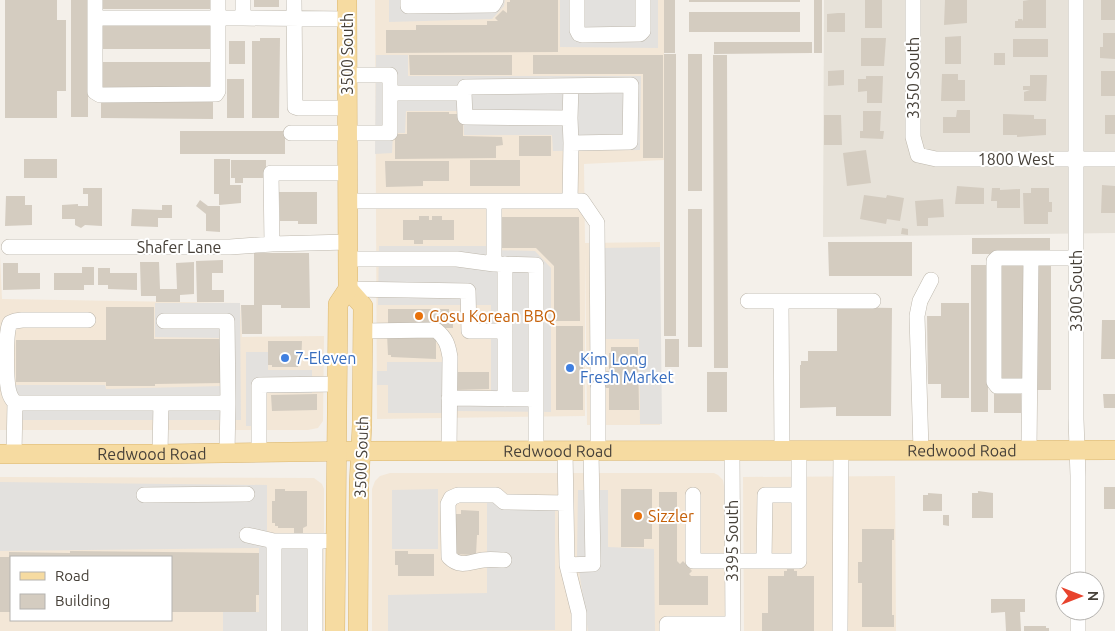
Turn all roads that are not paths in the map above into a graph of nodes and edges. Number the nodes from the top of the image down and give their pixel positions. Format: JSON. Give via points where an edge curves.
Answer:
{"nodes":[{"id":1,"x":95,"y":0,"type":"edge"},
{"id":2,"x":218,"y":0,"type":"edge"},
{"id":3,"x":243,"y":0,"type":"edge"},
{"id":4,"x":294,"y":0,"type":"edge"},
{"id":5,"x":347,"y":0,"type":"edge"},
{"id":6,"x":408,"y":0,"type":"edge"},
{"id":7,"x":496,"y":0,"type":"edge"},
{"id":8,"x":577,"y":0,"type":"edge"},
{"id":9,"x":643,"y":0,"type":"edge"},
{"id":10,"x":914,"y":0,"type":"edge"},
{"id":11,"x":1076,"y":0,"type":"edge"},
{"id":12,"x":95,"y":18,"type":"junction"},
{"id":13,"x":218,"y":18,"type":"junction"},
{"id":14,"x":243,"y":18,"type":"junction"},
{"id":15,"x":294,"y":19,"type":"junction"},
{"id":16,"x":347,"y":19,"type":"junction"},
{"id":17,"x":347,"y":75,"type":"junction"},
{"id":18,"x":571,"y":86,"type":"junction"},
{"id":19,"x":390,"y":93,"type":"junction"},
{"id":20,"x":464,"y":93,"type":"junction"},
{"id":21,"x":348,"y":108,"type":"junction"},
{"id":22,"x":570,"y":118,"type":"junction"},
{"id":23,"x":291,"y":133,"type":"dead end"},
{"id":24,"x":348,"y":134,"type":"junction"},
{"id":25,"x":571,"y":143,"type":"junction"},
{"id":26,"x":918,"y":155,"type":"joint"},
{"id":27,"x":1076,"y":159,"type":"junction"},
{"id":28,"x":1115,"y":159,"type":"edge"},
{"id":29,"x":348,"y":173,"type":"junction"},
{"id":30,"x":348,"y":200,"type":"junction"},
{"id":31,"x":494,"y":201,"type":"junction"},
{"id":32,"x":570,"y":201,"type":"junction"},
{"id":33,"x":272,"y":244,"type":"junction"},
{"id":34,"x":9,"y":247,"type":"dead end"},
{"id":35,"x":348,"y":250,"type":"junction"},
{"id":36,"x":1031,"y":258,"type":"junction"},
{"id":37,"x":1076,"y":258,"type":"junction"},
{"id":38,"x":499,"y":264,"type":"junction"},
{"id":39,"x":931,"y":280,"type":"dead end"},
{"id":40,"x":348,"y":289,"type":"junction"},
{"id":41,"x":748,"y":301,"type":"dead end"},
{"id":42,"x":781,"y":301,"type":"junction"},
{"id":43,"x":873,"y":302,"type":"dead end"},
{"id":44,"x":88,"y":320,"type":"dead end"},
{"id":45,"x":164,"y":321,"type":"dead end"},
{"id":46,"x":363,"y":331,"type":"junction"},
{"id":47,"x":505,"y":331,"type":"junction"},
{"id":48,"x":598,"y":372,"type":"dead end"},
{"id":49,"x":338,"y":384,"type":"junction"},
{"id":50,"x":1030,"y":386,"type":"junction"},
{"id":51,"x":598,"y":388,"type":"dead end"},
{"id":52,"x":8,"y":398,"type":"edge"},
{"id":53,"x":449,"y":398,"type":"junction"},
{"id":54,"x":505,"y":399,"type":"junction"},
{"id":55,"x":536,"y":399,"type":"junction"},
{"id":56,"x":161,"y":403,"type":"junction"},
{"id":57,"x":228,"y":403,"type":"junction"},
{"id":58,"x":791,"y":450,"type":"junction"},
{"id":59,"x":841,"y":450,"type":"junction"},
{"id":60,"x":921,"y":450,"type":"junction"},
{"id":61,"x":1030,"y":450,"type":"junction"},
{"id":62,"x":1077,"y":450,"type":"junction"},
{"id":63,"x":1115,"y":450,"type":"edge"},
{"id":64,"x":361,"y":451,"type":"junction"},
{"id":65,"x":449,"y":451,"type":"junction"},
{"id":66,"x":536,"y":451,"type":"junction"},
{"id":67,"x":566,"y":451,"type":"junction"},
{"id":68,"x":594,"y":451,"type":"junction"},
{"id":69,"x":732,"y":451,"type":"junction"},
{"id":70,"x":337,"y":452,"type":"junction"},
{"id":71,"x":259,"y":453,"type":"junction"},
{"id":72,"x":7,"y":454,"type":"edge"},
{"id":73,"x":160,"y":454,"type":"junction"},
{"id":74,"x":227,"y":454,"type":"junction"},
{"id":75,"x":247,"y":494,"type":"dead end"},
{"id":76,"x":144,"y":495,"type":"dead end"},
{"id":77,"x":693,"y":495,"type":"dead end"},
{"id":78,"x":799,"y":495,"type":"junction"},
{"id":79,"x":566,"y":503,"type":"junction"},
{"id":80,"x":247,"y":535,"type":"dead end"},
{"id":81,"x":274,"y":541,"type":"junction"},
{"id":82,"x":315,"y":541,"type":"junction"},
{"id":83,"x":335,"y":541,"type":"junction"},
{"id":84,"x":504,"y":560,"type":"dead end"},
{"id":85,"x":732,"y":561,"type":"junction"},
{"id":86,"x":764,"y":561,"type":"junction"},
{"id":87,"x":567,"y":565,"type":"junction"},
{"id":88,"x":1078,"y":571,"type":"edge"},
{"id":89,"x":733,"y":628,"type":"edge"},
{"id":90,"x":274,"y":631,"type":"edge"},
{"id":91,"x":315,"y":631,"type":"edge"},
{"id":92,"x":335,"y":631,"type":"edge"},
{"id":93,"x":358,"y":631,"type":"edge"},
{"id":94,"x":579,"y":631,"type":"edge"},
{"id":95,"x":667,"y":631,"type":"edge"},
{"id":96,"x":840,"y":631,"type":"edge"}],
"edges":[{"from":1,"to":12,"type":"street"},
{"from":2,"to":13,"type":"street"},
{"from":3,"to":14,"type":"street"},
{"from":4,"to":15,"type":"street"},
{"from":5,"to":16,"type":"main road","name":"3500 South"},
{"from":6,"to":7,"type":"street","via":[[408,6],[493,6]]},
{"from":8,"to":9,"type":"street","via":[[577,30],[582,35],[640,34]]},
{"from":10,"to":26,"type":"street","name":"3350 South","via":[[914,137]]},
{"from":11,"to":27,"type":"street","name":"3300 South"},
{"from":12,"to":13,"type":"street"},
{"from":12,"to":13,"type":"street","via":[[95,92],[100,95],[216,94]]},
{"from":13,"to":14,"type":"street"},
{"from":14,"to":15,"type":"street"},
{"from":15,"to":16,"type":"street"},
{"from":15,"to":21,"type":"street","via":[[295,107]]},
{"from":16,"to":17,"type":"main road","name":"3500 South"},
{"from":17,"to":19,"type":"street","via":[[390,75]]},
{"from":17,"to":21,"type":"main road","name":"3500 South"},
{"from":18,"to":20,"type":"street","via":[[464,87]]},
{"from":18,"to":22,"type":"street"},
{"from":18,"to":25,"type":"street","via":[[631,85],[630,142]]},
{"from":19,"to":20,"type":"street"},
{"from":19,"to":24,"type":"street","via":[[390,133]]},
{"from":20,"to":22,"type":"street","via":[[465,117]]},
{"from":21,"to":24,"type":"main road","name":"3500 South"},
{"from":22,"to":25,"type":"street"},
{"from":23,"to":24,"type":"street"},
{"from":24,"to":29,"type":"main road","name":"3500 South"},
{"from":25,"to":32,"type":"street"},
{"from":26,"to":27,"type":"street","name":"1800 West","via":[[936,160]]},
{"from":27,"to":28,"type":"street","name":"1800 West"},
{"from":27,"to":37,"type":"street","name":"3300 South"},
{"from":29,"to":30,"type":"main road","name":"3500 South"},
{"from":29,"to":33,"type":"street","via":[[271,173]]},
{"from":30,"to":31,"type":"street"},
{"from":30,"to":35,"type":"main road","name":"3500 South"},
{"from":31,"to":32,"type":"street"},
{"from":31,"to":38,"type":"street"},
{"from":32,"to":48,"type":"street","via":[[582,202],[597,223]]},
{"from":33,"to":34,"type":"street","name":"Shafer Lane","via":[[230,247]]},
{"from":33,"to":35,"type":"street","name":"Shafer Lane"},
{"from":35,"to":38,"type":"street","name":"Shafer Lane"},
{"from":35,"to":40,"type":"main road","name":"3500 South"},
{"from":36,"to":37,"type":"street"},
{"from":36,"to":50,"type":"street"},
{"from":36,"to":50,"type":"street","via":[[997,258],[994,261],[994,382],[997,386]]},
{"from":37,"to":62,"type":"street","name":"3300 South"},
{"from":38,"to":47,"type":"street"},
{"from":38,"to":55,"type":"street","name":"Shafer Lane","via":[[536,265]]},
{"from":39,"to":60,"type":"street","via":[[917,316]]},
{"from":40,"to":46,"type":"main road","name":"3500 South","via":[[362,306]]},
{"from":40,"to":47,"type":"street","via":[[468,291],[469,331]]},
{"from":40,"to":49,"type":"main road","name":"3500 South","via":[[338,304]]},
{"from":41,"to":42,"type":"street"},
{"from":42,"to":43,"type":"street"},
{"from":42,"to":58,"type":"street"},
{"from":44,"to":52,"type":"street","via":[[15,320],[10,323],[7,333]]},
{"from":45,"to":57,"type":"street","via":[[227,321]]},
{"from":46,"to":53,"type":"street","via":[[436,330],[443,335],[450,357]]},
{"from":46,"to":64,"type":"main road","name":"3500 South"},
{"from":47,"to":54,"type":"street"},
{"from":49,"to":70,"type":"main road","name":"3500 South"},
{"from":49,"to":71,"type":"street","via":[[259,385]]},
{"from":50,"to":61,"type":"street"},
{"from":51,"to":68,"type":"street"},
{"from":52,"to":56,"type":"street"},
{"from":52,"to":72,"type":"street"},
{"from":53,"to":54,"type":"street"},
{"from":53,"to":65,"type":"street"},
{"from":54,"to":55,"type":"street"},
{"from":55,"to":66,"type":"street"},
{"from":56,"to":57,"type":"street"},
{"from":56,"to":73,"type":"street"},
{"from":57,"to":74,"type":"street"},
{"from":58,"to":59,"type":"main road","name":"Redwood Road"},
{"from":58,"to":69,"type":"main road","name":"Redwood Road"},
{"from":58,"to":78,"type":"street"},
{"from":59,"to":60,"type":"main road","name":"Redwood Road"},
{"from":59,"to":96,"type":"street"},
{"from":60,"to":61,"type":"main road","name":"Redwood Road"},
{"from":61,"to":62,"type":"main road","name":"Redwood Road"},
{"from":62,"to":63,"type":"main road","name":"Redwood Road"},
{"from":62,"to":88,"type":"street","name":"3300 South"},
{"from":64,"to":65,"type":"main road","name":"Redwood Road"},
{"from":64,"to":70,"type":"main road","name":"Redwood Road"},
{"from":64,"to":93,"type":"main road","name":"3500 South"},
{"from":65,"to":66,"type":"main road","name":"Redwood Road"},
{"from":66,"to":67,"type":"main road","name":"Redwood Road"},
{"from":67,"to":68,"type":"main road","name":"Redwood Road"},
{"from":67,"to":79,"type":"street"},
{"from":68,"to":69,"type":"main road","name":"Redwood Road"},
{"from":68,"to":87,"type":"street","via":[[593,564]]},
{"from":69,"to":85,"type":"street","name":"3395 South"},
{"from":70,"to":71,"type":"main road","name":"Redwood Road"},
{"from":70,"to":83,"type":"main road","name":"3500 South"},
{"from":71,"to":74,"type":"main road","name":"Redwood Road"},
{"from":72,"to":73,"type":"main road","name":"Redwood Road"},
{"from":73,"to":74,"type":"main road","name":"Redwood Road"},
{"from":75,"to":76,"type":"street"},
{"from":77,"to":85,"type":"street","via":[[693,561]]},
{"from":78,"to":86,"type":"street","via":[[765,496]]},
{"from":78,"to":86,"type":"street","via":[[799,561]]},
{"from":79,"to":84,"type":"street","via":[[504,502],[496,495],[458,495],[452,498],[448,504],[449,557],[461,564]]},
{"from":79,"to":87,"type":"street"},
{"from":80,"to":81,"type":"street"},
{"from":81,"to":82,"type":"street"},
{"from":81,"to":90,"type":"street"},
{"from":82,"to":83,"type":"street"},
{"from":82,"to":91,"type":"street"},
{"from":83,"to":92,"type":"main road","name":"3500 South"},
{"from":85,"to":86,"type":"street"},
{"from":85,"to":89,"type":"street","name":"3395 South"},
{"from":87,"to":94,"type":"street","via":[[579,613]]},
{"from":89,"to":95,"type":"street","via":[[667,624]]}]}
